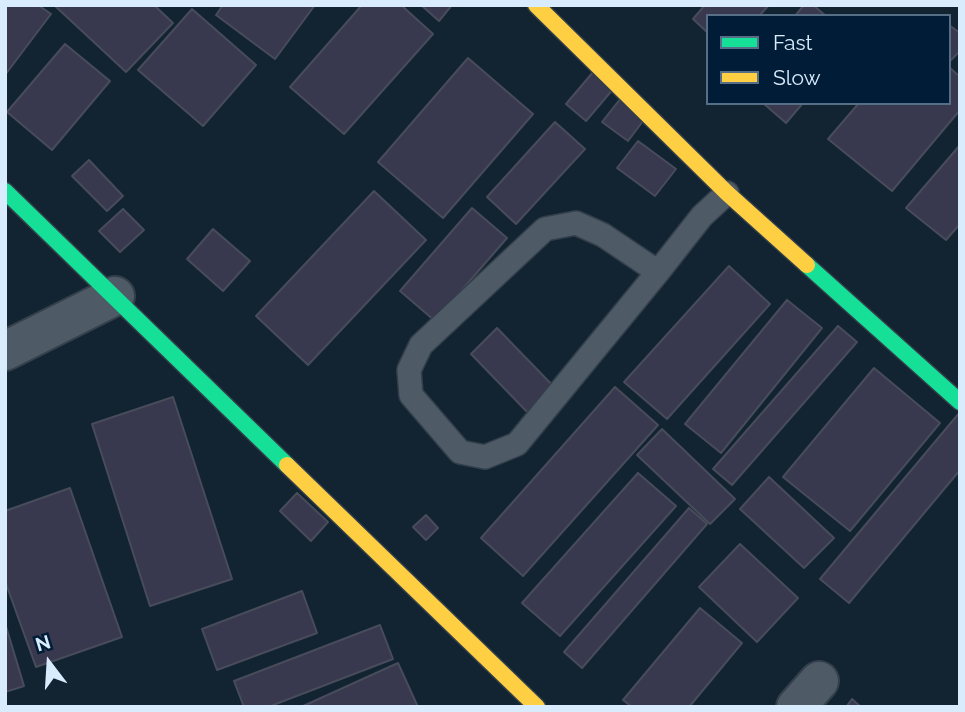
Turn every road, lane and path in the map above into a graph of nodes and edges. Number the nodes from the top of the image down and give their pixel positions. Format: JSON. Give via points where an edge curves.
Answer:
{"nodes":[{"id":1,"x":536,"y":5,"type":"edge"},
{"id":2,"x":5,"y":191,"type":"edge"},
{"id":3,"x":727,"y":194,"type":"junction"},
{"id":4,"x":658,"y":272,"type":"junction"},
{"id":5,"x":115,"y":296,"type":"junction"},
{"id":6,"x":5,"y":351,"type":"edge"},
{"id":7,"x":960,"y":402,"type":"edge"},
{"id":8,"x":537,"y":707,"type":"edge"}],
"edges":[{"from":1,"to":3,"type":"street"},
{"from":2,"to":5,"type":"street"},
{"from":3,"to":4,"type":"lane","via":[[702,216]]},
{"from":3,"to":7,"type":"street"},
{"from":4,"to":4,"type":"lane","via":[[517,444],[485,457],[460,452],[411,395],[409,370],[421,345],[545,229],[576,223],[603,235]]},
{"from":5,"to":6,"type":"street"},
{"from":5,"to":8,"type":"street"}]}
